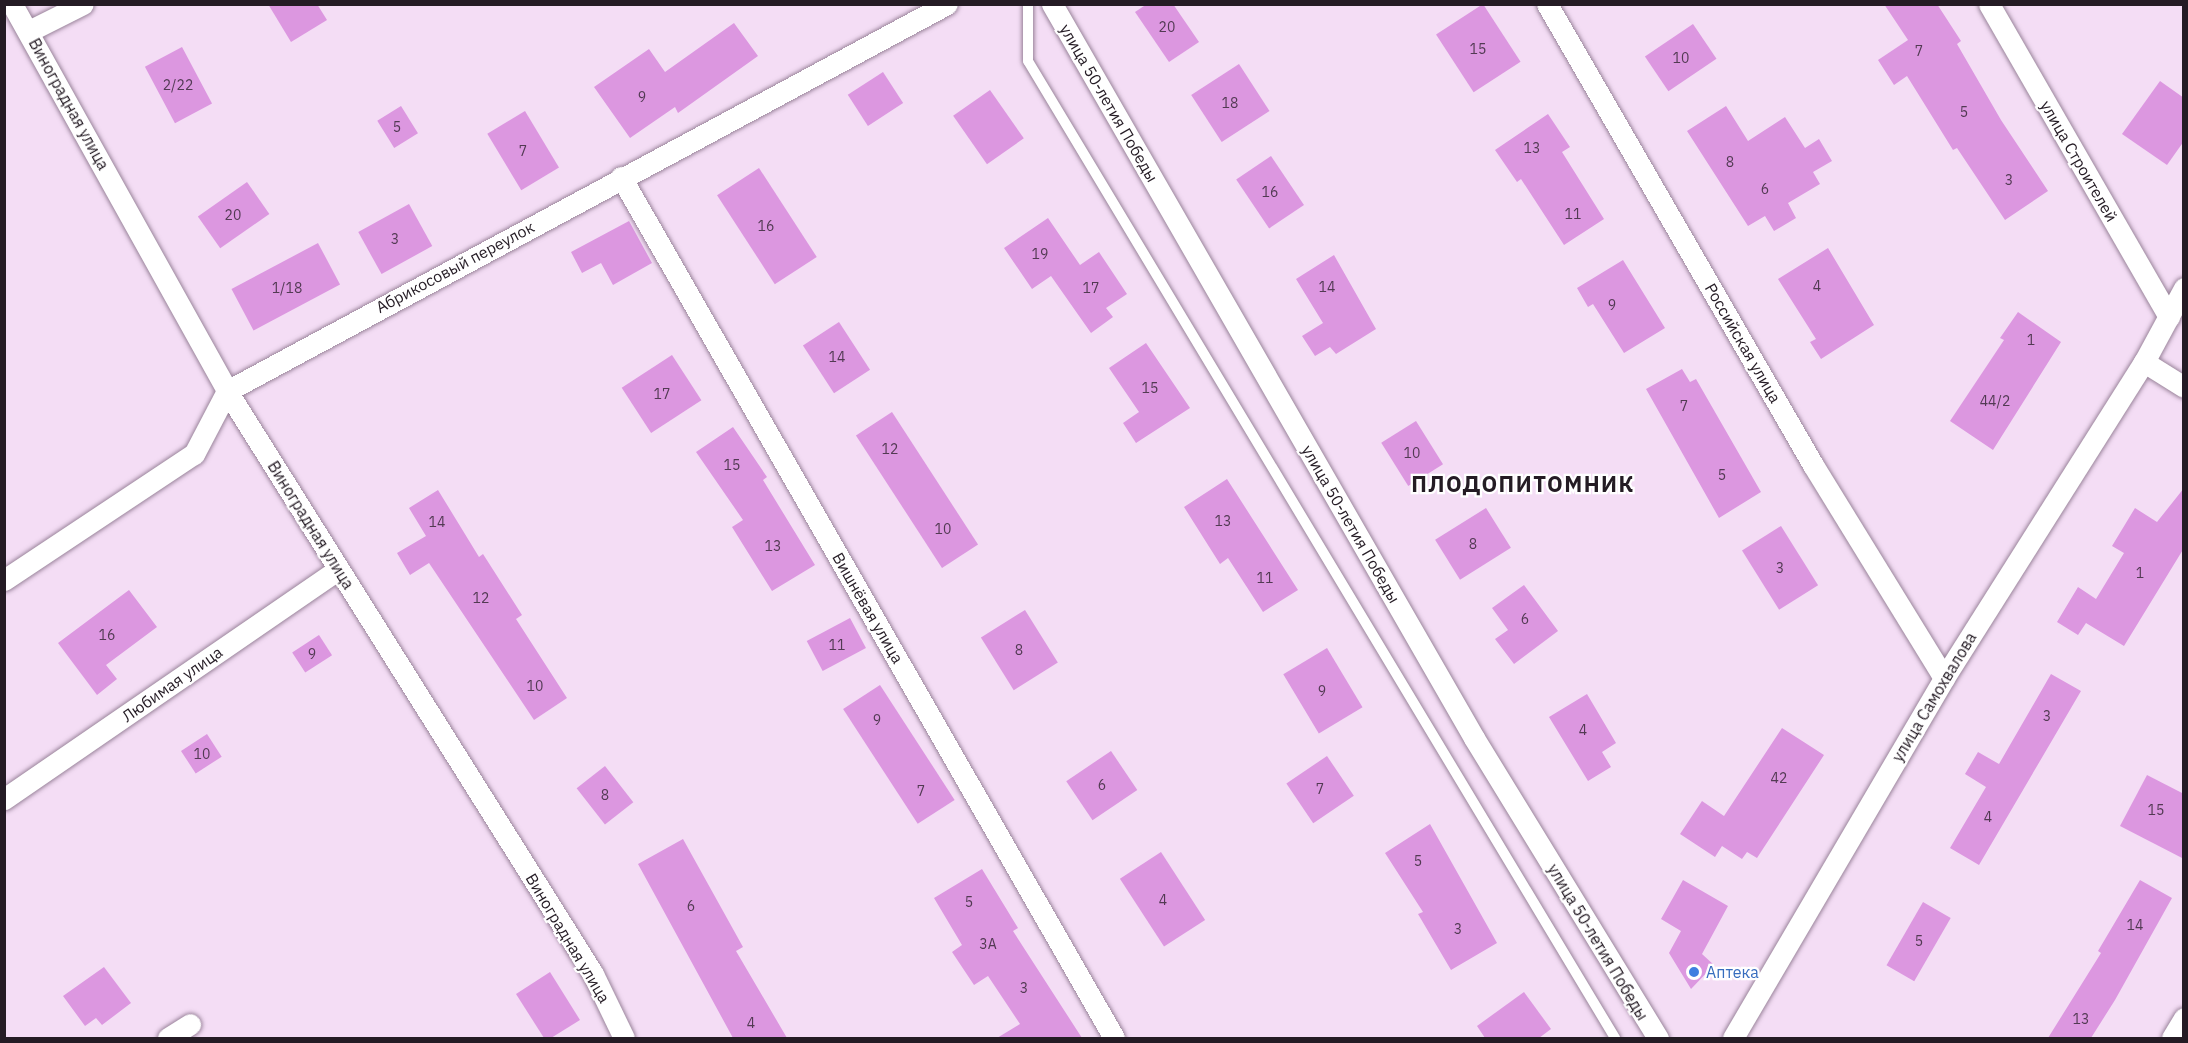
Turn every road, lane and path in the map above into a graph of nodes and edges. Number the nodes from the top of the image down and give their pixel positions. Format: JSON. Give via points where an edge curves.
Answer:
{"nodes":[{"id":1,"x":12,"y":4,"type":"edge"},
{"id":2,"x":83,"y":4,"type":"edge"},
{"id":3,"x":947,"y":4,"type":"edge"},
{"id":4,"x":1028,"y":4,"type":"edge"},
{"id":5,"x":1052,"y":4,"type":"edge"},
{"id":6,"x":1547,"y":4,"type":"edge"},
{"id":7,"x":1989,"y":4,"type":"edge"},
{"id":8,"x":29,"y":31,"type":"junction"},
{"id":9,"x":621,"y":177,"type":"junction"},
{"id":10,"x":2184,"y":288,"type":"edge"},
{"id":11,"x":2169,"y":317,"type":"junction"},
{"id":12,"x":2144,"y":362,"type":"junction"},
{"id":13,"x":2184,"y":387,"type":"edge"},
{"id":14,"x":227,"y":391,"type":"junction"},
{"id":15,"x":339,"y":569,"type":"junction"},
{"id":16,"x":4,"y":580,"type":"edge"},
{"id":17,"x":1944,"y":678,"type":"junction"},
{"id":18,"x":4,"y":799,"type":"edge"},
{"id":19,"x":2184,"y":1018,"type":"edge"},
{"id":20,"x":190,"y":1024,"type":"dead end"},
{"id":21,"x":168,"y":1038,"type":"edge"},
{"id":22,"x":624,"y":1038,"type":"edge"},
{"id":23,"x":1114,"y":1038,"type":"edge"},
{"id":24,"x":1615,"y":1038,"type":"edge"},
{"id":25,"x":1658,"y":1038,"type":"edge"},
{"id":26,"x":1733,"y":1038,"type":"edge"},
{"id":27,"x":2172,"y":1038,"type":"edge"}],
"edges":[{"from":1,"to":8,"type":"street","name":"Виноградная улица"},
{"from":2,"to":8,"type":"street"},
{"from":3,"to":9,"type":"street","name":"Абрикосовый переулок"},
{"from":4,"to":24,"type":"lane","via":[[1028,61]]},
{"from":5,"to":25,"type":"street","name":"улица 50-летия Победы","via":[[1474,738]]},
{"from":6,"to":17,"type":"street","name":"Российская улица","via":[[1813,465]]},
{"from":7,"to":11,"type":"street","name":"улица Строителей"},
{"from":8,"to":14,"type":"street","name":"Виноградная улица"},
{"from":9,"to":14,"type":"street","name":"Абрикосовый переулок"},
{"from":9,"to":23,"type":"street","name":"Вишнёвая улица"},
{"from":10,"to":11,"type":"street","name":"улица Самохвалова"},
{"from":11,"to":12,"type":"street","name":"улица Самохвалова"},
{"from":12,"to":13,"type":"street"},
{"from":12,"to":17,"type":"street","name":"улица Самохвалова"},
{"from":14,"to":15,"type":"street","name":"Виноградная улица"},
{"from":14,"to":16,"type":"street","via":[[194,454]]},
{"from":15,"to":18,"type":"street","name":"Любимая улица"},
{"from":15,"to":22,"type":"street","name":"Виноградная улица","via":[[592,974]]},
{"from":17,"to":26,"type":"street","name":"улица Самохвалова"},
{"from":19,"to":27,"type":"street"},
{"from":20,"to":21,"type":"street"}]}
